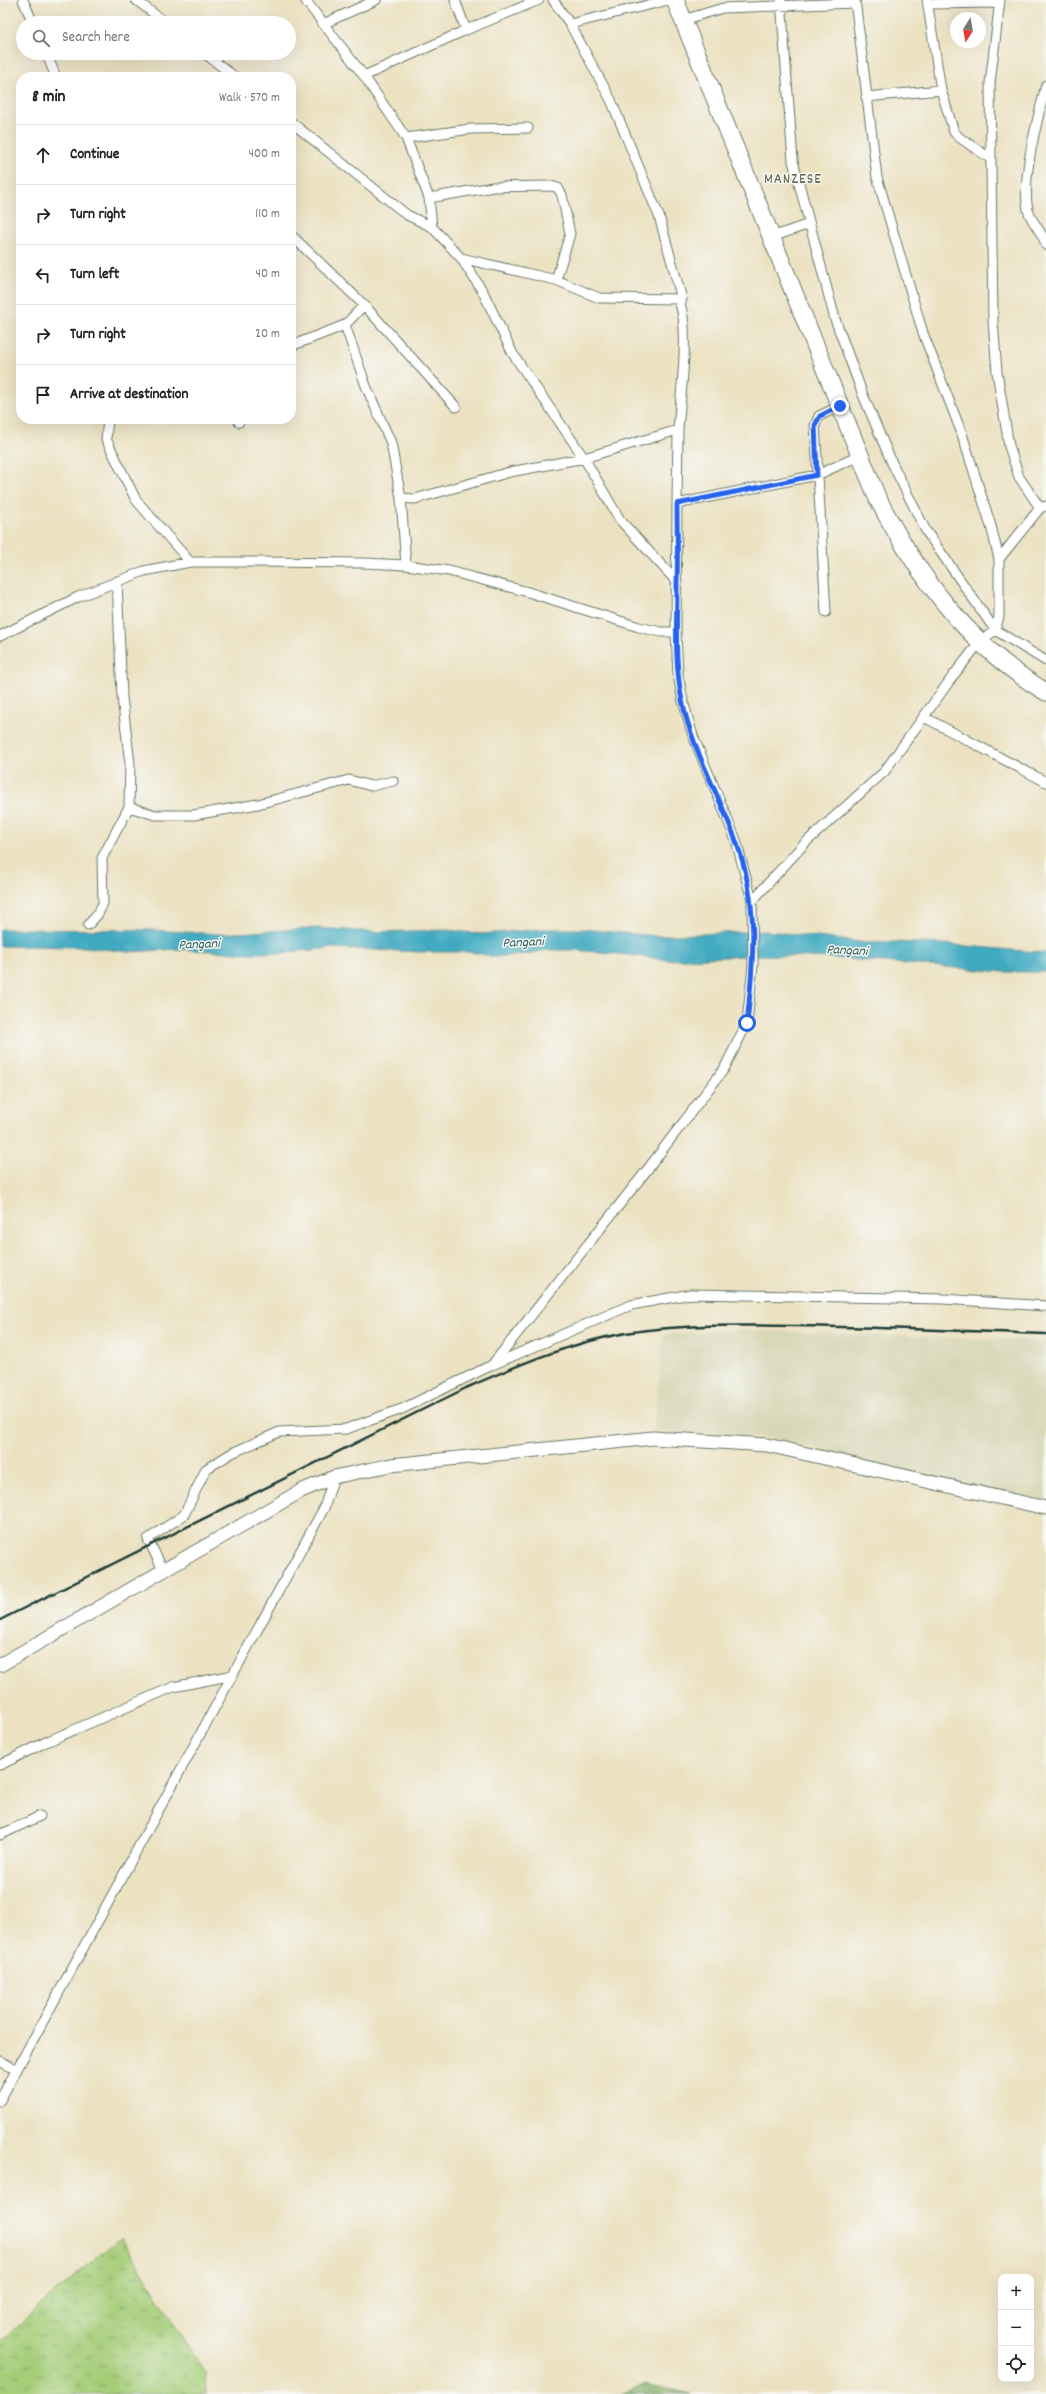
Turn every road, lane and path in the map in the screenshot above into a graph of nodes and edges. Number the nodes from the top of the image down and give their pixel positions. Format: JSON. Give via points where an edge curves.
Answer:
{"nodes":[{"id":1,"x":22,"y":0,"type":"edge"},
{"id":2,"x":136,"y":0,"type":"edge"},
{"id":3,"x":305,"y":0,"type":"edge"},
{"id":4,"x":376,"y":0,"type":"edge"},
{"id":5,"x":455,"y":0,"type":"edge"},
{"id":6,"x":539,"y":0,"type":"edge"},
{"id":7,"x":554,"y":0,"type":"edge"},
{"id":8,"x":669,"y":0,"type":"edge"},
{"id":9,"x":675,"y":0,"type":"edge"},
{"id":10,"x":855,"y":1,"type":"edge"},
{"id":11,"x":928,"y":2,"type":"edge"},
{"id":12,"x":999,"y":2,"type":"edge"},
{"id":13,"x":723,"y":4,"type":"edge"},
{"id":14,"x":781,"y":4,"type":"edge"},
{"id":15,"x":29,"y":16,"type":"edge"},
{"id":16,"x":157,"y":16,"type":"edge"},
{"id":17,"x":683,"y":20,"type":"junction"},
{"id":18,"x":323,"y":24,"type":"junction"},
{"id":19,"x":570,"y":24,"type":"junction"},
{"id":20,"x":466,"y":30,"type":"junction"},
{"id":21,"x":49,"y":60,"type":"edge"},
{"id":22,"x":213,"y":60,"type":"edge"},
{"id":23,"x":54,"y":72,"type":"edge"},
{"id":24,"x":229,"y":72,"type":"edge"},
{"id":25,"x":364,"y":76,"type":"junction"},
{"id":26,"x":1046,"y":85,"type":"edge"},
{"id":27,"x":941,"y":90,"type":"junction"},
{"id":28,"x":866,"y":96,"type":"junction"},
{"id":29,"x":296,"y":126,"type":"edge"},
{"id":30,"x":528,"y":128,"type":"dead end"},
{"id":31,"x":406,"y":138,"type":"junction"},
{"id":32,"x":991,"y":159,"type":"junction"},
{"id":33,"x":429,"y":198,"type":"junction"},
{"id":34,"x":809,"y":224,"type":"junction"},
{"id":35,"x":432,"y":227,"type":"junction"},
{"id":36,"x":772,"y":237,"type":"junction"},
{"id":37,"x":296,"y":239,"type":"edge"},
{"id":38,"x":1046,"y":244,"type":"edge"},
{"id":39,"x":461,"y":258,"type":"junction"},
{"id":40,"x":556,"y":280,"type":"junction"},
{"id":41,"x":682,"y":299,"type":"junction"},
{"id":42,"x":364,"y":306,"type":"junction"},
{"id":43,"x":346,"y":325,"type":"junction"},
{"id":44,"x":296,"y":344,"type":"edge"},
{"id":45,"x":840,"y":406,"type":"junction"},
{"id":46,"x":456,"y":407,"type":"dead end"},
{"id":47,"x":108,"y":424,"type":"edge"},
{"id":48,"x":678,"y":430,"type":"junction"},
{"id":49,"x":861,"y":455,"type":"junction"},
{"id":50,"x":584,"y":458,"type":"junction"},
{"id":51,"x":817,"y":475,"type":"junction"},
{"id":52,"x":401,"y":498,"type":"junction"},
{"id":53,"x":677,"y":504,"type":"junction"},
{"id":54,"x":1043,"y":507,"type":"edge"},
{"id":55,"x":999,"y":559,"type":"junction"},
{"id":56,"x":190,"y":562,"type":"junction"},
{"id":57,"x":406,"y":565,"type":"junction"},
{"id":58,"x":117,"y":581,"type":"junction"},
{"id":59,"x":677,"y":582,"type":"junction"},
{"id":60,"x":826,"y":612,"type":"dead end"},
{"id":61,"x":995,"y":630,"type":"junction"},
{"id":62,"x":676,"y":632,"type":"junction"},
{"id":63,"x":0,"y":636,"type":"edge"},
{"id":64,"x":979,"y":643,"type":"junction"},
{"id":65,"x":1046,"y":661,"type":"edge"},
{"id":66,"x":1046,"y":692,"type":"edge"},
{"id":67,"x":924,"y":717,"type":"junction"},
{"id":68,"x":393,"y":782,"type":"dead end"},
{"id":69,"x":1046,"y":782,"type":"edge"},
{"id":70,"x":129,"y":807,"type":"junction"},
{"id":71,"x":752,"y":901,"type":"junction"},
{"id":72,"x":88,"y":925,"type":"dead end"},
{"id":73,"x":1046,"y":1306,"type":"edge"},
{"id":74,"x":492,"y":1365,"type":"junction"},
{"id":75,"x":334,"y":1477,"type":"junction"},
{"id":76,"x":1046,"y":1508,"type":"edge"},
{"id":77,"x":163,"y":1570,"type":"junction"},
{"id":78,"x":0,"y":1665,"type":"edge"},
{"id":79,"x":233,"y":1675,"type":"junction"},
{"id":80,"x":0,"y":1765,"type":"edge"},
{"id":81,"x":40,"y":1816,"type":"dead end"},
{"id":82,"x":0,"y":1835,"type":"edge"},
{"id":83,"x":0,"y":2061,"type":"edge"},
{"id":84,"x":17,"y":2070,"type":"junction"},
{"id":85,"x":0,"y":2100,"type":"edge"}],
"edges":[{"from":1,"to":15,"type":"street"},
{"from":2,"to":16,"type":"street"},
{"from":3,"to":18,"type":"street"},
{"from":4,"to":18,"type":"street"},
{"from":5,"to":20,"type":"street"},
{"from":6,"to":20,"type":"street"},
{"from":7,"to":19,"type":"street"},
{"from":8,"to":19,"type":"street"},
{"from":9,"to":17,"type":"highway"},
{"from":10,"to":14,"type":"street"},
{"from":10,"to":28,"type":"street"},
{"from":11,"to":12,"type":"street"},
{"from":11,"to":27,"type":"street"},
{"from":12,"to":32,"type":"street","via":[[990,84]]},
{"from":13,"to":14,"type":"street"},
{"from":13,"to":17,"type":"street"},
{"from":14,"to":34,"type":"street","via":[[793,161]]},
{"from":17,"to":36,"type":"highway"},
{"from":18,"to":25,"type":"street"},
{"from":19,"to":41,"type":"street","via":[[611,100],[659,216]]},
{"from":20,"to":25,"type":"street"},
{"from":21,"to":23,"type":"street"},
{"from":22,"to":24,"type":"street"},
{"from":25,"to":31,"type":"street"},
{"from":26,"to":38,"type":"street","via":[[1028,169],[1026,195],[1032,221],[1043,234]]},
{"from":27,"to":28,"type":"street"},
{"from":27,"to":32,"type":"street","via":[[954,132]]},
{"from":28,"to":55,"type":"street","via":[[877,177],[923,334],[962,434]]},
{"from":29,"to":35,"type":"street","via":[[407,215]]},
{"from":30,"to":31,"type":"street","via":[[471,129]]},
{"from":31,"to":33,"type":"street"},
{"from":32,"to":54,"type":"street","via":[[993,321],[1002,409],[1009,446],[1019,477]]},
{"from":33,"to":35,"type":"street"},
{"from":33,"to":40,"type":"street","via":[[493,187],[558,188],[562,195],[570,234]]},
{"from":34,"to":36,"type":"street"},
{"from":34,"to":61,"type":"street","via":[[835,319],[892,463],[926,531]]},
{"from":35,"to":39,"type":"street"},
{"from":36,"to":45,"type":"highway"},
{"from":37,"to":42,"type":"street"},
{"from":39,"to":40,"type":"street"},
{"from":39,"to":50,"type":"street","via":[[483,292],[513,354]]},
{"from":40,"to":41,"type":"street","via":[[599,298]]},
{"from":41,"to":48,"type":"street","via":[[680,304],[683,312],[684,338]]},
{"from":42,"to":43,"type":"street"},
{"from":42,"to":46,"type":"street"},
{"from":43,"to":44,"type":"street"},
{"from":43,"to":52,"type":"street","via":[[366,386],[391,444]]},
{"from":45,"to":49,"type":"highway"},
{"from":45,"to":51,"type":"street","via":[[820,416],[815,425]]},
{"from":47,"to":56,"type":"street","via":[[106,439],[136,500]]},
{"from":48,"to":50,"type":"street"},
{"from":48,"to":53,"type":"street"},
{"from":49,"to":51,"type":"street"},
{"from":49,"to":64,"type":"highway","via":[[877,497],[898,538],[931,587]]},
{"from":50,"to":52,"type":"street","via":[[510,472],[415,499]]},
{"from":50,"to":59,"type":"street","via":[[620,520]]},
{"from":51,"to":53,"type":"street"},
{"from":51,"to":60,"type":"street"},
{"from":52,"to":57,"type":"street"},
{"from":53,"to":59,"type":"street"},
{"from":54,"to":55,"type":"street"},
{"from":55,"to":61,"type":"street","via":[[1000,602]]},
{"from":56,"to":57,"type":"street"},
{"from":56,"to":58,"type":"street","via":[[144,571]]},
{"from":57,"to":62,"type":"street","via":[[485,579],[639,627],[661,632]]},
{"from":58,"to":63,"type":"street","via":[[78,597]]},
{"from":58,"to":70,"type":"street","via":[[122,697],[130,764]]},
{"from":59,"to":62,"type":"street"},
{"from":61,"to":64,"type":"street"},
{"from":61,"to":65,"type":"street"},
{"from":62,"to":71,"type":"street","via":[[682,701],[693,736],[736,840]]},
{"from":64,"to":66,"type":"highway"},
{"from":64,"to":67,"type":"street"},
{"from":67,"to":69,"type":"street"},
{"from":67,"to":71,"type":"street","via":[[884,772],[804,844]]},
{"from":68,"to":70,"type":"street","via":[[372,786],[349,780],[258,804],[194,815],[155,815]]},
{"from":70,"to":72,"type":"street","via":[[102,858],[103,903],[98,914]]},
{"from":71,"to":74,"type":"street","via":[[754,965],[747,1023],[724,1069]]},
{"from":73,"to":74,"type":"street","via":[[944,1299],[691,1294],[631,1306]]},
{"from":74,"to":77,"type":"street","via":[[402,1409],[346,1429],[279,1432],[232,1453],[206,1469],[184,1515],[148,1539]]},
{"from":75,"to":76,"type":"main road","via":[[391,1465],[653,1438],[734,1442],[796,1451]]},
{"from":75,"to":77,"type":"main road","via":[[301,1491]]},
{"from":75,"to":79,"type":"street","via":[[324,1508]]},
{"from":77,"to":78,"type":"main road"},
{"from":79,"to":80,"type":"street","via":[[173,1687],[46,1742]]},
{"from":79,"to":84,"type":"street"},
{"from":81,"to":82,"type":"street"},
{"from":83,"to":84,"type":"street"},
{"from":84,"to":85,"type":"street"}]}
